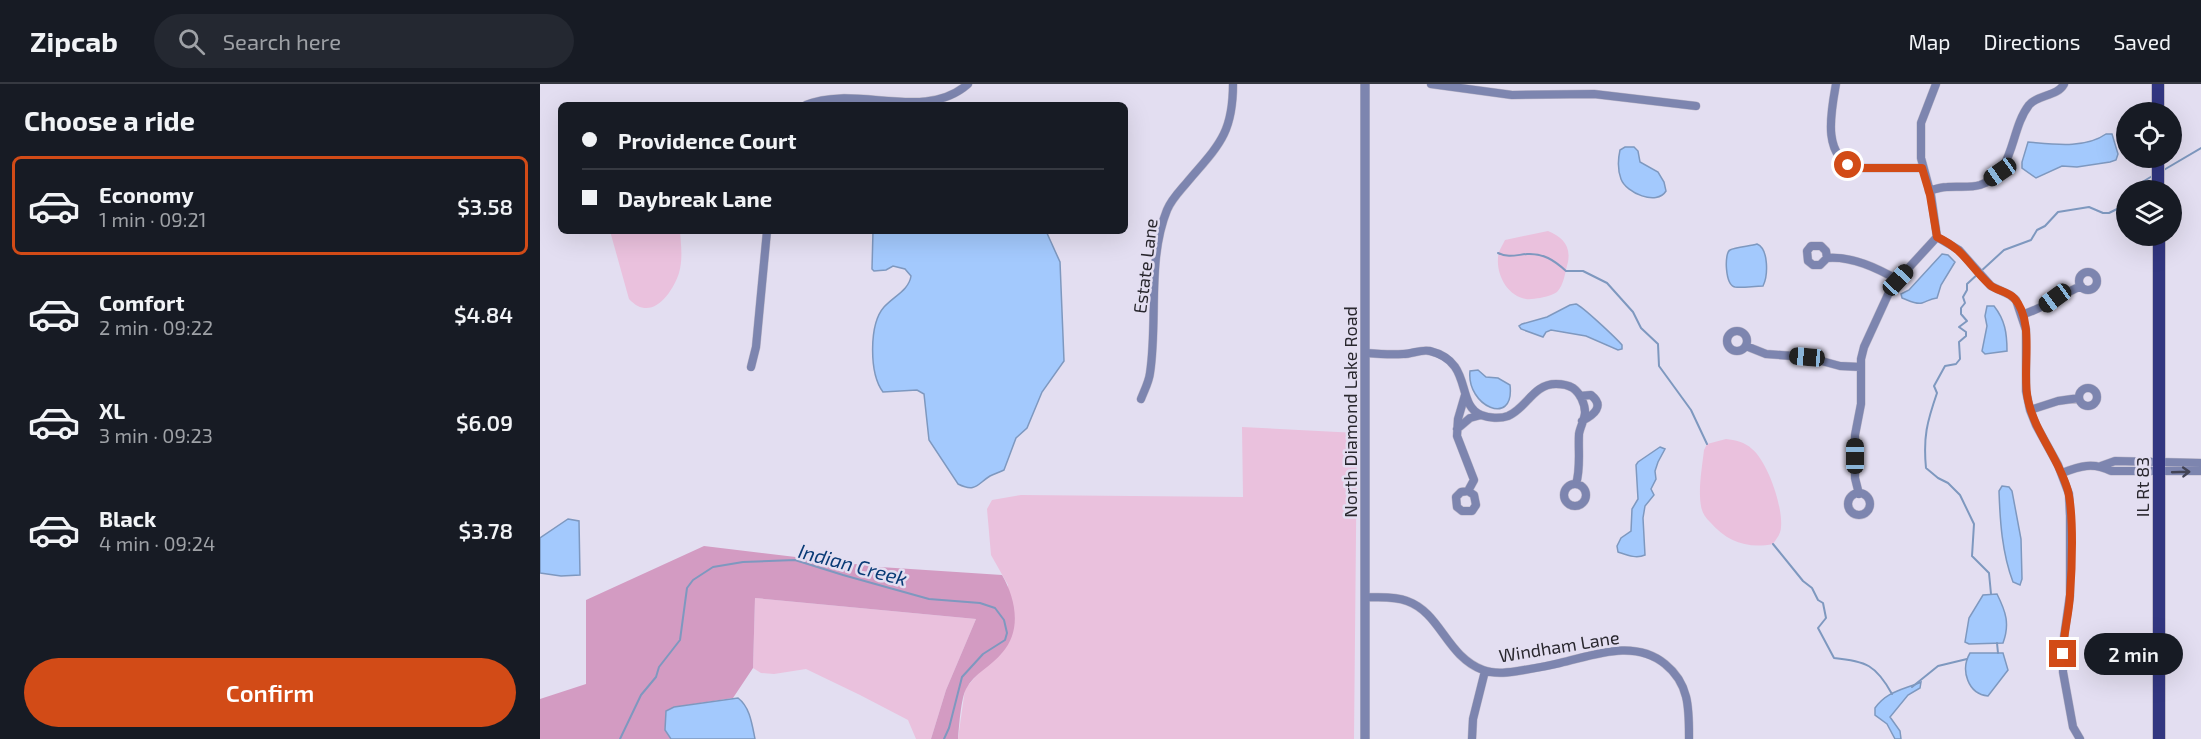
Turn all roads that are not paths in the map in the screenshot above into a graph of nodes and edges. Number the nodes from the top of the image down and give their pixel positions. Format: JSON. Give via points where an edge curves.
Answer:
{"nodes":[{"id":1,"x":968,"y":84,"type":"edge"},
{"id":2,"x":1233,"y":84,"type":"edge"},
{"id":3,"x":1365,"y":84,"type":"edge"},
{"id":4,"x":1431,"y":84,"type":"edge"},
{"id":5,"x":1836,"y":84,"type":"edge"},
{"id":6,"x":1936,"y":84,"type":"edge"},
{"id":7,"x":2064,"y":84,"type":"edge"},
{"id":8,"x":2158,"y":84,"type":"edge"},
{"id":9,"x":816,"y":102,"type":"edge"},
{"id":10,"x":2158,"y":102,"type":"edge"},
{"id":11,"x":1696,"y":106,"type":"dead end"},
{"id":12,"x":1922,"y":168,"type":"junction"},
{"id":13,"x":1929,"y":191,"type":"junction"},
{"id":14,"x":767,"y":234,"type":"edge"},
{"id":15,"x":1937,"y":237,"type":"junction"},
{"id":16,"x":2158,"y":246,"type":"edge"},
{"id":17,"x":1827,"y":258,"type":"dead end"},
{"id":18,"x":1898,"y":280,"type":"junction"},
{"id":19,"x":2081,"y":286,"type":"dead end"},
{"id":20,"x":2021,"y":315,"type":"junction"},
{"id":21,"x":1746,"y":346,"type":"dead end"},
{"id":22,"x":1366,"y":353,"type":"junction"},
{"id":23,"x":1861,"y":367,"type":"junction"},
{"id":24,"x":751,"y":368,"type":"dead end"},
{"id":25,"x":1465,"y":395,"type":"junction"},
{"id":26,"x":1580,"y":396,"type":"junction"},
{"id":27,"x":2079,"y":398,"type":"dead end"},
{"id":28,"x":1141,"y":399,"type":"dead end"},
{"id":29,"x":2030,"y":410,"type":"junction"},
{"id":30,"x":1481,"y":415,"type":"junction"},
{"id":31,"x":1582,"y":421,"type":"junction"},
{"id":32,"x":1457,"y":429,"type":"junction"},
{"id":33,"x":2201,"y":463,"type":"edge"},
{"id":34,"x":2160,"y":468,"type":"junction"},
{"id":35,"x":2201,"y":471,"type":"edge"},
{"id":36,"x":2062,"y":473,"type":"junction"},
{"id":37,"x":1576,"y":484,"type":"dead end"},
{"id":38,"x":1468,"y":491,"type":"dead end"},
{"id":39,"x":1859,"y":494,"type":"dead end"},
{"id":40,"x":1366,"y":597,"type":"junction"},
{"id":41,"x":1485,"y":671,"type":"junction"},
{"id":42,"x":1365,"y":739,"type":"edge"},
{"id":43,"x":1472,"y":739,"type":"edge"},
{"id":44,"x":1689,"y":739,"type":"edge"},
{"id":45,"x":2080,"y":739,"type":"edge"},
{"id":46,"x":2159,"y":739,"type":"edge"}],
"edges":[{"from":1,"to":9,"type":"street","via":[[955,94],[934,101],[832,97]]},
{"from":2,"to":28,"type":"street","name":"Estate Lane","via":[[1230,123],[1220,142],[1173,199],[1163,223],[1150,375]]},
{"from":3,"to":22,"type":"street","name":"North Diamond Lake Road"},
{"from":4,"to":11,"type":"street","via":[[1512,95],[1594,94]]},
{"from":5,"to":12,"type":"street","via":[[1832,141],[1838,156],[1857,168]]},
{"from":6,"to":12,"type":"street","via":[[1921,123]]},
{"from":7,"to":13,"type":"street","via":[[2057,92],[2029,106],[2000,172],[1979,185]]},
{"from":8,"to":10,"type":"main road"},
{"from":12,"to":13,"type":"street"},
{"from":13,"to":15,"type":"street"},
{"from":14,"to":24,"type":"street"},
{"from":15,"to":18,"type":"street"},
{"from":15,"to":20,"type":"street","via":[[1959,250],[1991,286],[2016,300]]},
{"from":16,"to":34,"type":"main road","name":"IL Rt 83"},
{"from":17,"to":18,"type":"street","via":[[1863,264]]},
{"from":18,"to":23,"type":"street","via":[[1864,347]]},
{"from":19,"to":20,"type":"street"},
{"from":20,"to":29,"type":"street","via":[[2026,330],[2026,392]]},
{"from":21,"to":23,"type":"street","via":[[1766,354]]},
{"from":22,"to":25,"type":"street","via":[[1433,352],[1459,371]]},
{"from":22,"to":40,"type":"street","name":"North Diamond Lake Road"},
{"from":23,"to":39,"type":"street","via":[[1861,404],[1855,435]]},
{"from":25,"to":30,"type":"street"},
{"from":25,"to":32,"type":"street"},
{"from":26,"to":30,"type":"street","via":[[1565,385],[1545,385],[1505,417]]},
{"from":26,"to":31,"type":"street","via":[[1585,413]]},
{"from":26,"to":31,"type":"street","via":[[1591,395],[1598,406],[1593,416]]},
{"from":27,"to":29,"type":"street"},
{"from":29,"to":36,"type":"street"},
{"from":30,"to":32,"type":"street"},
{"from":31,"to":37,"type":"street"},
{"from":32,"to":38,"type":"street","via":[[1474,480]]},
{"from":33,"to":34,"type":"street"},
{"from":34,"to":35,"type":"street","one_way":true},
{"from":34,"to":36,"type":"street","via":[[2115,461]]},
{"from":34,"to":46,"type":"main road","name":"IL Rt 83"},
{"from":36,"to":45,"type":"street","via":[[2070,516],[2070,595],[2063,672],[2073,727]]},
{"from":40,"to":41,"type":"street","name":"Windham Lane","via":[[1398,598],[1420,608],[1452,649]]},
{"from":40,"to":42,"type":"street","name":"North Diamond Lake Road"},
{"from":41,"to":43,"type":"street"},
{"from":41,"to":44,"type":"street","name":"Windham Lane","via":[[1516,671],[1609,652],[1640,651],[1672,670],[1684,688],[1689,706]]}]}
